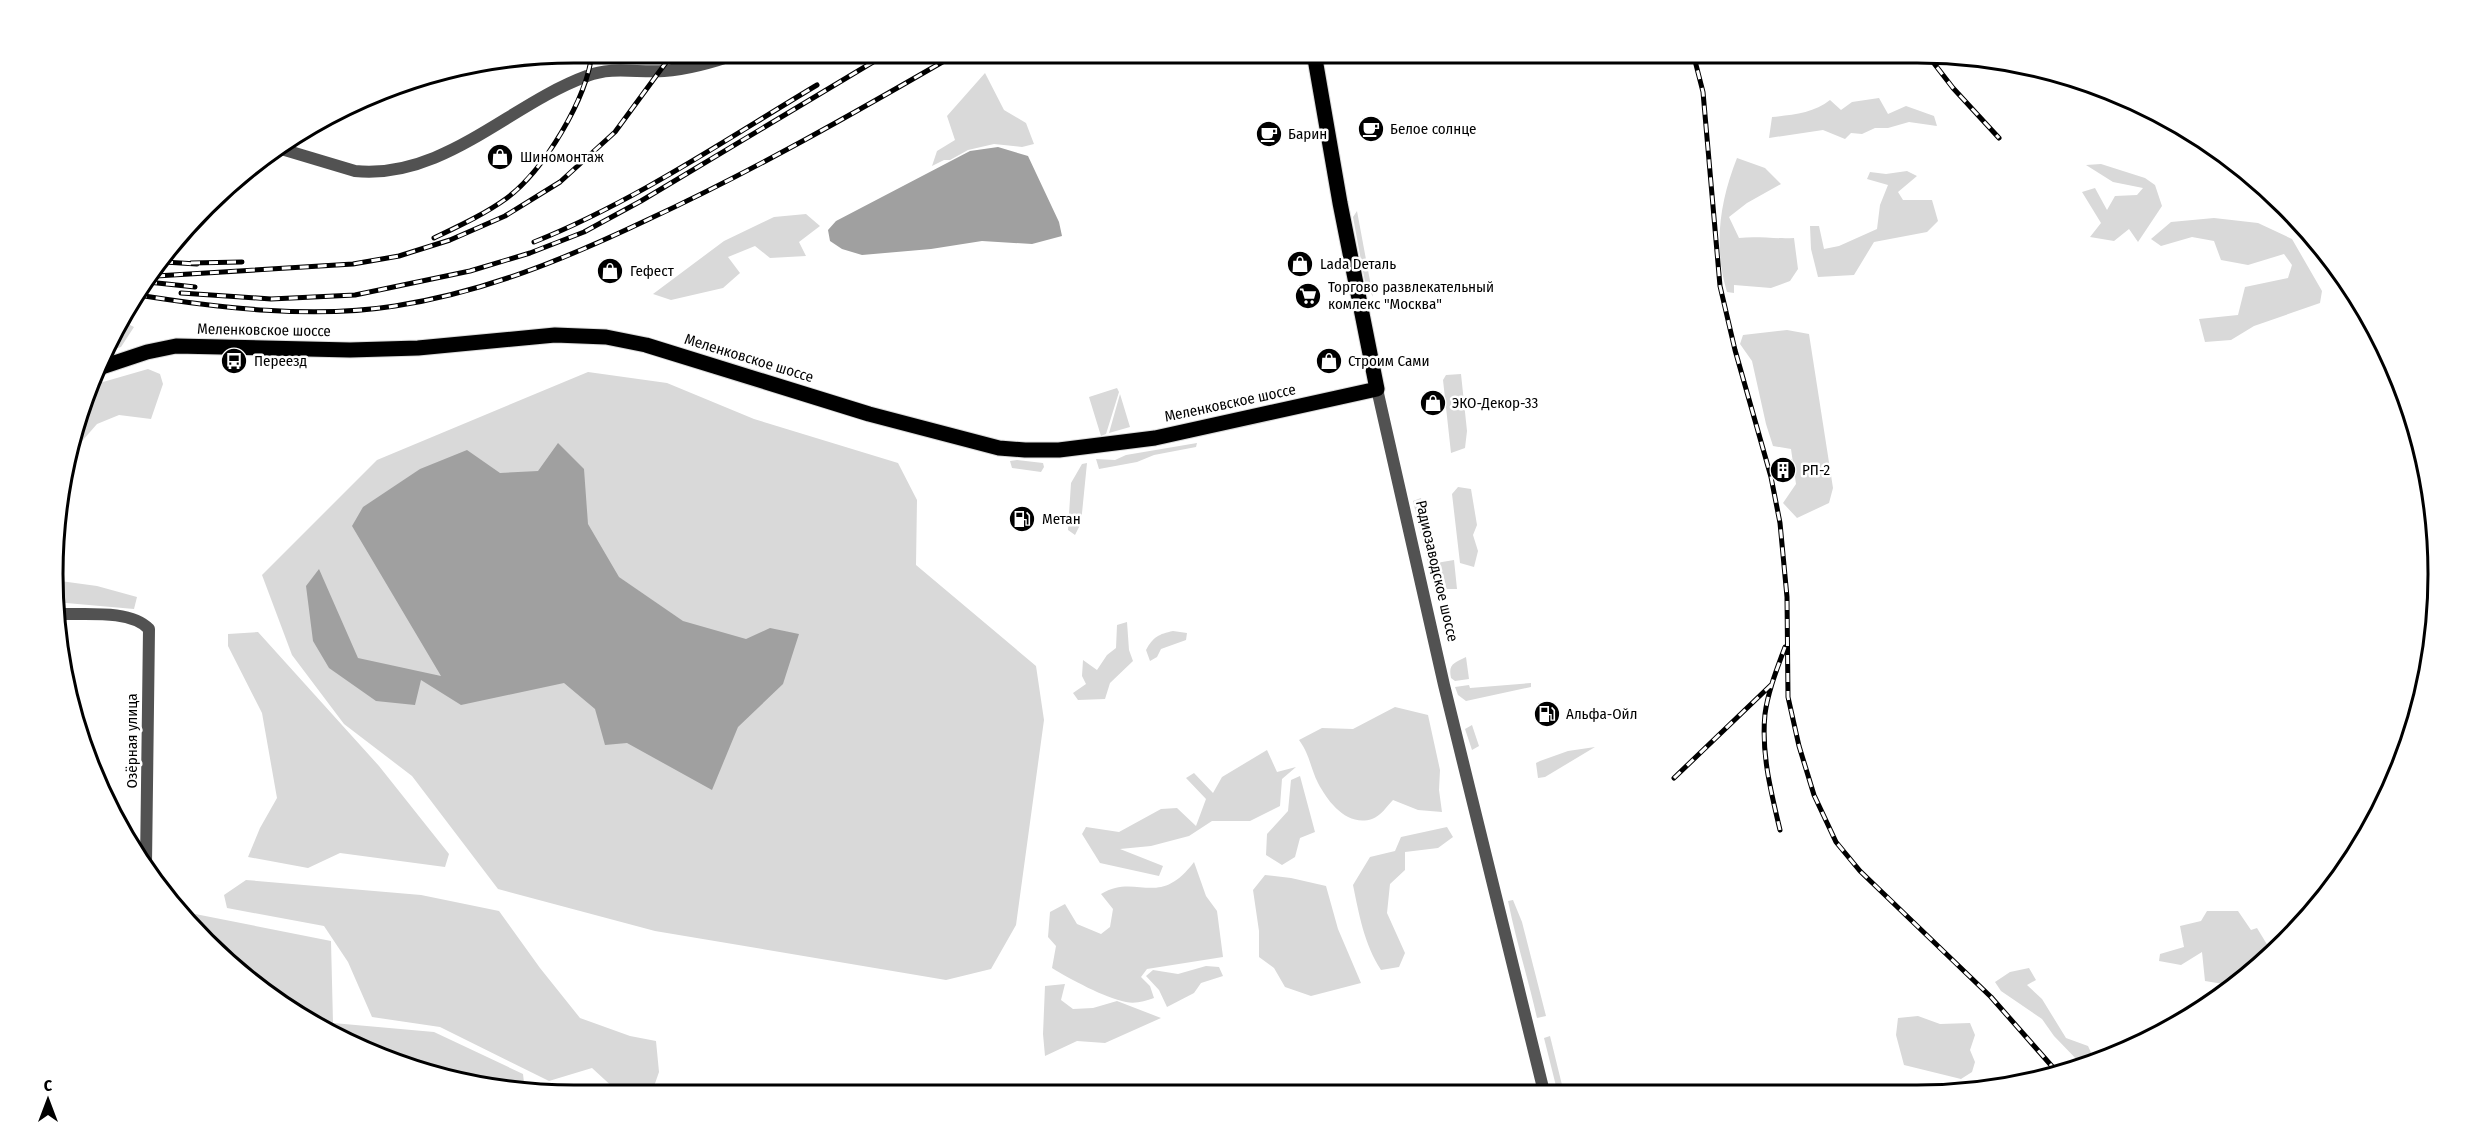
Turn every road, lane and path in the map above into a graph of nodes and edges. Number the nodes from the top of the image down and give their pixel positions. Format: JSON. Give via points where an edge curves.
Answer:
{"nodes":[{"id":1,"x":710,"y":63,"type":"edge"},
{"id":2,"x":1316,"y":63,"type":"edge"},
{"id":3,"x":287,"y":151,"type":"edge"},
{"id":4,"x":109,"y":364,"type":"edge"},
{"id":5,"x":1377,"y":389,"type":"junction"},
{"id":6,"x":65,"y":614,"type":"edge"},
{"id":7,"x":146,"y":854,"type":"edge"},
{"id":8,"x":1542,"y":1085,"type":"edge"}],
"edges":[{"from":1,"to":3,"type":"street","via":[[680,69],[618,70],[589,75],[561,86],[493,127],[421,163],[400,169],[355,171]]},
{"from":2,"to":5,"type":"main road","name":"Радиозаводское шоссе"},
{"from":4,"to":5,"type":"main road","name":"Меленковское шоссе","via":[[176,346],[350,350],[555,335],[606,337],[646,345],[869,414],[1025,450],[1082,448],[1155,438]]},
{"from":5,"to":8,"type":"street","name":"Радиозаводское шоссе","via":[[1444,685]]},
{"from":6,"to":7,"type":"street","name":"Озёрная улица","via":[[130,616],[149,629]]}]}
